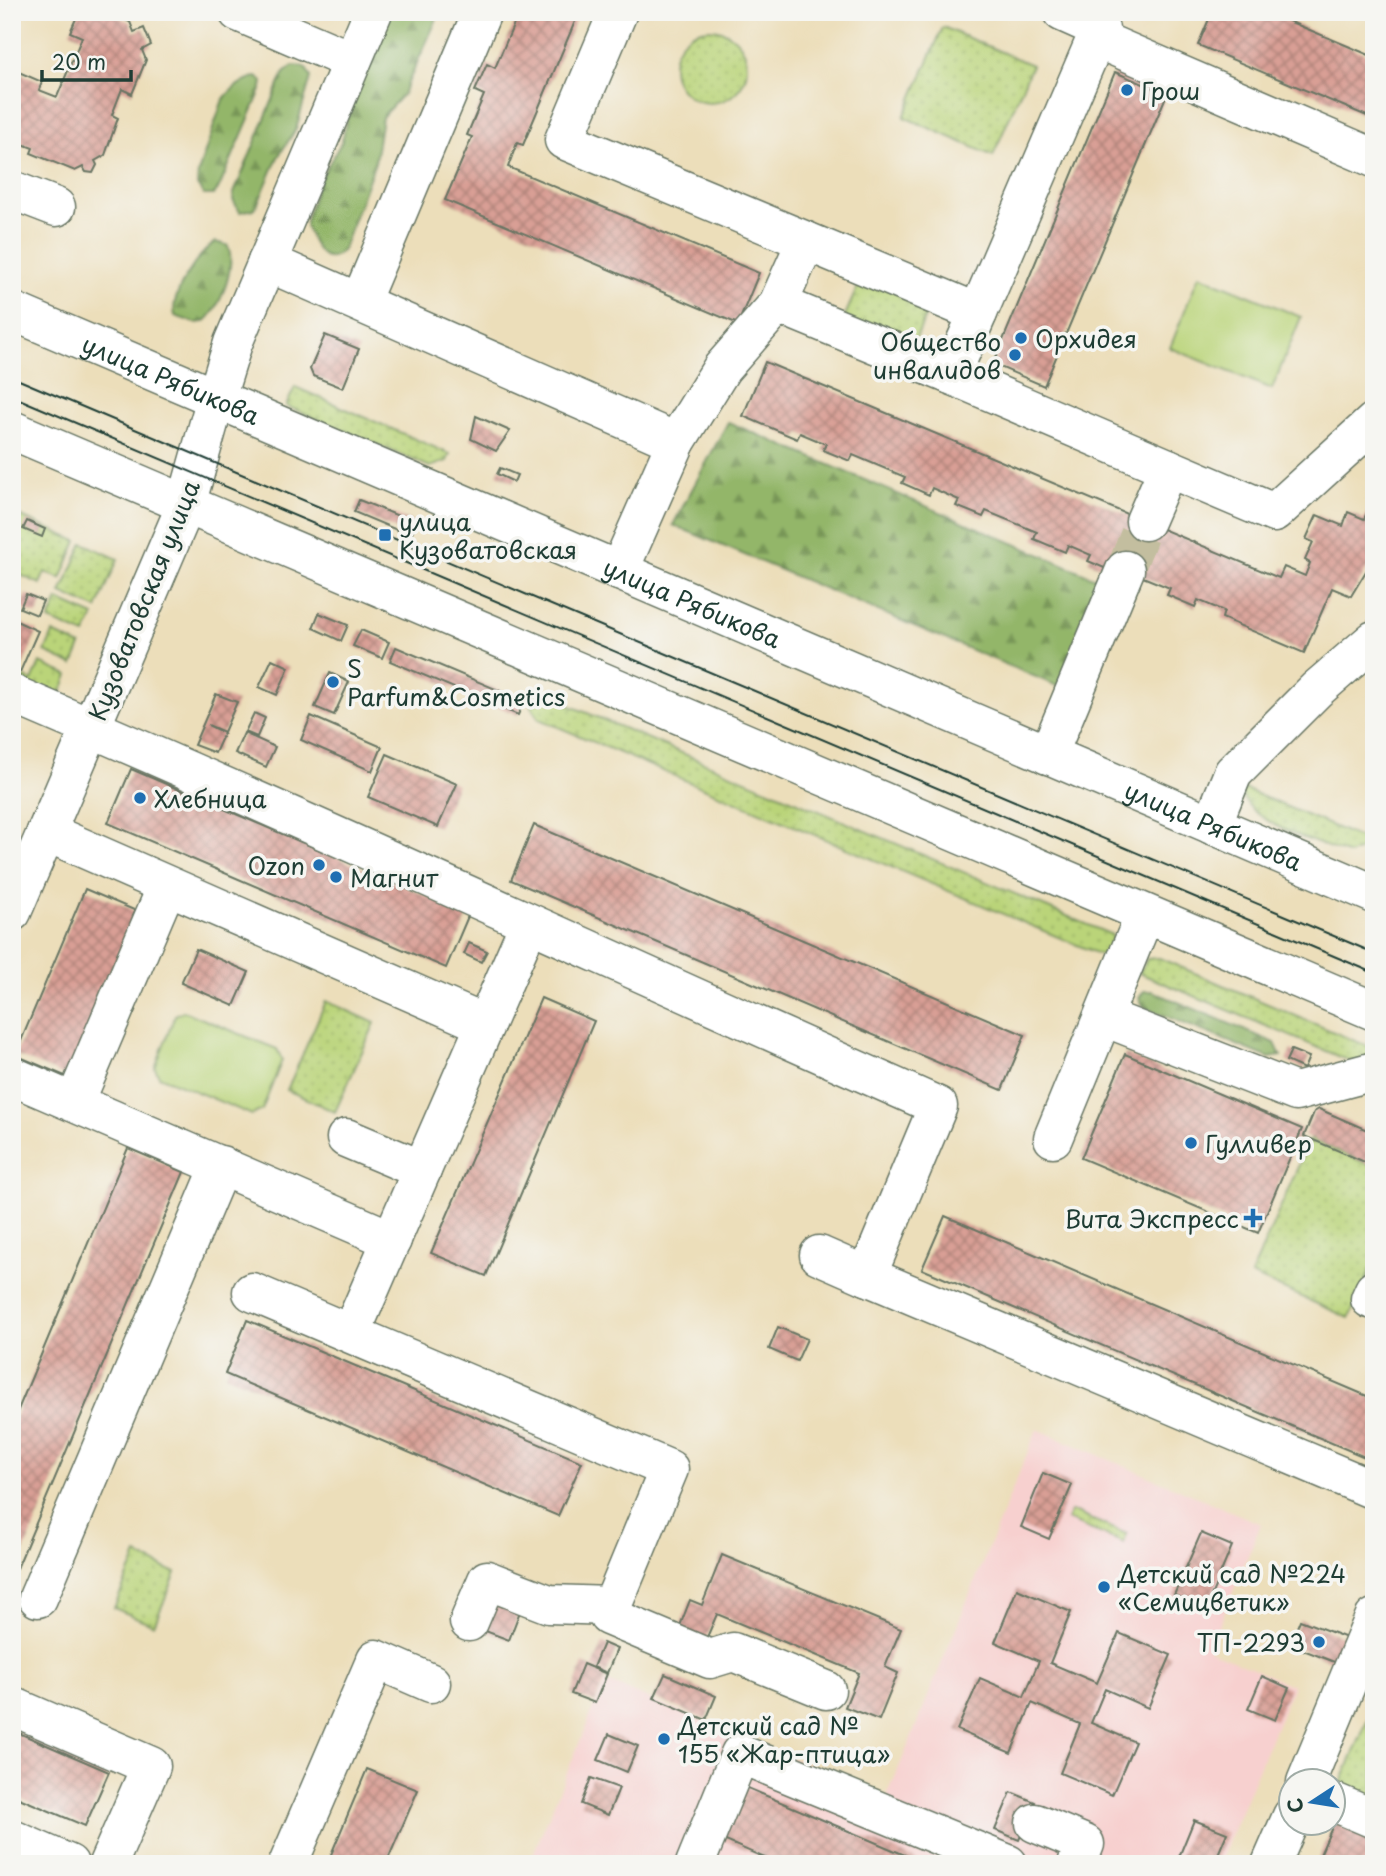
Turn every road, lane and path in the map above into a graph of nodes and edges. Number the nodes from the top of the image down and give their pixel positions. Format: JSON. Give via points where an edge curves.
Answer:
{"nodes":[{"id":1,"x":238,"y":12,"type":"edge"},
{"id":2,"x":373,"y":12,"type":"edge"},
{"id":3,"x":482,"y":12,"type":"edge"},
{"id":4,"x":618,"y":12,"type":"edge"},
{"id":5,"x":1062,"y":12,"type":"edge"},
{"id":6,"x":1095,"y":38,"type":"junction"},
{"id":7,"x":352,"y":61,"type":"junction"},
{"id":8,"x":1374,"y":158,"type":"edge"},
{"id":9,"x":12,"y":190,"type":"edge"},
{"id":10,"x":56,"y":207,"type":"dead end"},
{"id":11,"x":806,"y":241,"type":"junction"},
{"id":12,"x":268,"y":262,"type":"junction"},
{"id":13,"x":360,"y":302,"type":"junction"},
{"id":14,"x":778,"y":304,"type":"junction"},
{"id":15,"x":12,"y":311,"type":"edge"},
{"id":16,"x":978,"y":313,"type":"junction"},
{"id":17,"x":951,"y":375,"type":"junction"},
{"id":18,"x":216,"y":398,"type":"junction"},
{"id":19,"x":1374,"y":422,"type":"edge"},
{"id":20,"x":12,"y":430,"type":"edge"},
{"id":21,"x":676,"y":442,"type":"junction"},
{"id":22,"x":1168,"y":468,"type":"junction"},
{"id":23,"x":186,"y":505,"type":"junction"},
{"id":24,"x":1145,"y":521,"type":"tunnel mouth"},
{"id":25,"x":1125,"y":570,"type":"tunnel mouth"},
{"id":26,"x":619,"y":571,"type":"junction"},
{"id":27,"x":1374,"y":640,"type":"edge"},
{"id":28,"x":12,"y":694,"type":"edge"},
{"id":29,"x":91,"y":728,"type":"junction"},
{"id":30,"x":1048,"y":755,"type":"junction"},
{"id":31,"x":1212,"y":825,"type":"junction"},
{"id":32,"x":46,"y":832,"type":"junction"},
{"id":33,"x":167,"y":886,"type":"junction"},
{"id":34,"x":1374,"y":894,"type":"edge"},
{"id":35,"x":12,"y":912,"type":"edge"},
{"id":36,"x":1145,"y":914,"type":"junction"},
{"id":37,"x":529,"y":925,"type":"junction"},
{"id":38,"x":1374,"y":1012,"type":"edge"},
{"id":39,"x":1104,"y":1017,"type":"junction"},
{"id":40,"x":484,"y":1024,"type":"junction"},
{"id":41,"x":1374,"y":1071,"type":"edge"},
{"id":42,"x":12,"y":1076,"type":"edge"},
{"id":43,"x":75,"y":1102,"type":"junction"},
{"id":44,"x":346,"y":1138,"type":"dead end"},
{"id":45,"x":1053,"y":1138,"type":"dead end"},
{"id":46,"x":221,"y":1165,"type":"junction"},
{"id":47,"x":422,"y":1170,"type":"junction"},
{"id":48,"x":392,"y":1240,"type":"junction"},
{"id":49,"x":820,"y":1255,"type":"dead end"},
{"id":50,"x":867,"y":1276,"type":"junction"},
{"id":51,"x":1374,"y":1290,"type":"edge"},
{"id":52,"x":252,"y":1292,"type":"dead end"},
{"id":53,"x":1374,"y":1300,"type":"edge"},
{"id":54,"x":351,"y":1333,"type":"junction"},
{"id":55,"x":1374,"y":1490,"type":"edge"},
{"id":56,"x":38,"y":1598,"type":"dead end"},
{"id":57,"x":611,"y":1606,"type":"junction"},
{"id":58,"x":1374,"y":1618,"type":"edge"},
{"id":59,"x":469,"y":1622,"type":"dead end"},
{"id":60,"x":1365,"y":1663,"type":"edge"},
{"id":61,"x":431,"y":1683,"type":"dead end"},
{"id":62,"x":826,"y":1690,"type":"dead end"},
{"id":63,"x":12,"y":1706,"type":"edge"},
{"id":64,"x":1313,"y":1768,"type":"edge"},
{"id":65,"x":1348,"y":1808,"type":"edge"},
{"id":66,"x":1374,"y":1819,"type":"edge"},
{"id":67,"x":1035,"y":1824,"type":"dead end"},
{"id":68,"x":1282,"y":1838,"type":"edge"},
{"id":69,"x":12,"y":1839,"type":"edge"},
{"id":70,"x":988,"y":1860,"type":"edge"},
{"id":71,"x":69,"y":1864,"type":"edge"},
{"id":72,"x":108,"y":1864,"type":"edge"},
{"id":73,"x":288,"y":1864,"type":"edge"},
{"id":74,"x":695,"y":1864,"type":"edge"},
{"id":75,"x":1077,"y":1864,"type":"edge"},
{"id":76,"x":1271,"y":1864,"type":"edge"}],
"edges":[{"from":1,"to":7,"type":"main road"},
{"from":2,"to":7,"type":"main road","name":"Кузоватовская улица"},
{"from":3,"to":13,"type":"main road"},
{"from":4,"to":11,"type":"main road","via":[[564,140]]},
{"from":5,"to":6,"type":"main road","via":[[1100,29]]},
{"from":6,"to":8,"type":"main road"},
{"from":6,"to":16,"type":"main road"},
{"from":7,"to":12,"type":"main road","name":"Кузоватовская улица"},
{"from":9,"to":10,"type":"main road"},
{"from":11,"to":14,"type":"main road"},
{"from":11,"to":16,"type":"main road"},
{"from":12,"to":13,"type":"main road"},
{"from":12,"to":18,"type":"main road","name":"Кузоватовская улица","via":[[233,343]]},
{"from":13,"to":21,"type":"main road"},
{"from":14,"to":17,"type":"main road"},
{"from":14,"to":21,"type":"main road","via":[[722,368]]},
{"from":15,"to":18,"type":"main road","name":"улица Рябикова"},
{"from":16,"to":17,"type":"main road"},
{"from":17,"to":22,"type":"main road"},
{"from":18,"to":23,"type":"main road","name":"Кузоватовская улица"},
{"from":18,"to":26,"type":"main road","name":"улица Рябикова"},
{"from":19,"to":22,"type":"main road","via":[[1274,513]]},
{"from":20,"to":23,"type":"main road"},
{"from":21,"to":26,"type":"main road"},
{"from":22,"to":24,"type":"main road"},
{"from":23,"to":29,"type":"main road","name":"Кузоватовская улица"},
{"from":23,"to":36,"type":"main road"},
{"from":25,"to":30,"type":"main road"},
{"from":26,"to":30,"type":"main road","name":"улица Рябикова"},
{"from":27,"to":31,"type":"main road","via":[[1233,773]]},
{"from":28,"to":29,"type":"main road"},
{"from":29,"to":32,"type":"main road","name":"Кузоватовская улица"},
{"from":29,"to":37,"type":"main road","via":[[431,876]]},
{"from":30,"to":31,"type":"main road","name":"улица Рябикова"},
{"from":31,"to":34,"type":"main road","name":"улица Рябикова"},
{"from":32,"to":33,"type":"main road"},
{"from":32,"to":35,"type":"main road","name":"Кузоватовская улица"},
{"from":33,"to":40,"type":"main road"},
{"from":33,"to":43,"type":"main road"},
{"from":36,"to":38,"type":"main road"},
{"from":36,"to":39,"type":"main road"},
{"from":37,"to":40,"type":"main road"},
{"from":37,"to":50,"type":"main road","via":[[938,1106]]},
{"from":39,"to":41,"type":"main road","via":[[1296,1092]]},
{"from":39,"to":45,"type":"main road"},
{"from":40,"to":47,"type":"main road"},
{"from":42,"to":43,"type":"main road"},
{"from":43,"to":46,"type":"main road"},
{"from":44,"to":47,"type":"main road"},
{"from":46,"to":48,"type":"main road"},
{"from":46,"to":56,"type":"main road"},
{"from":47,"to":48,"type":"main road"},
{"from":48,"to":54,"type":"main road"},
{"from":49,"to":50,"type":"main road"},
{"from":50,"to":55,"type":"main road"},
{"from":51,"to":53,"type":"main road","via":[[1370,1299]]},
{"from":52,"to":54,"type":"main road"},
{"from":54,"to":57,"type":"main road","via":[[669,1469]]},
{"from":57,"to":59,"type":"main road","via":[[549,1604],[487,1580]]},
{"from":57,"to":62,"type":"main road","via":[[607,1616],[710,1658],[733,1652]]},
{"from":58,"to":60,"type":"main road"},
{"from":60,"to":64,"type":"main road"},
{"from":61,"to":73,"type":"main road","via":[[376,1659]]},
{"from":63,"to":72,"type":"main road","via":[[151,1766]]},
{"from":65,"to":66,"type":"main road"},
{"from":67,"to":75,"type":"main road","via":[[1085,1844]]},
{"from":68,"to":76,"type":"main road"},
{"from":69,"to":71,"type":"main road"},
{"from":70,"to":74,"type":"main road","via":[[740,1754]]}]}
